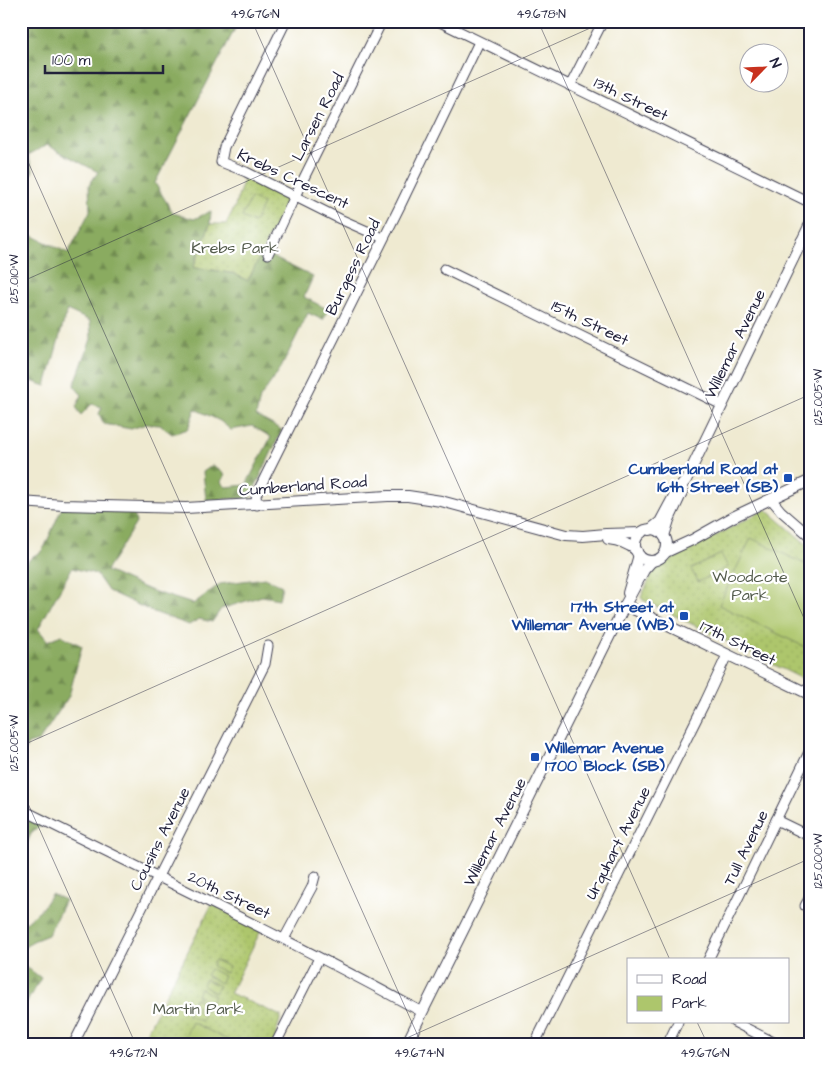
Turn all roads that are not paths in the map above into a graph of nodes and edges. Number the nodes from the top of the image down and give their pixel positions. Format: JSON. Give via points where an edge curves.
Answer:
{"nodes":[{"id":1,"x":286,"y":21,"type":"edge"},
{"id":2,"x":382,"y":21,"type":"edge"},
{"id":3,"x":438,"y":21,"type":"edge"},
{"id":4,"x":603,"y":21,"type":"edge"},
{"id":5,"x":479,"y":42,"type":"junction"},
{"id":6,"x":570,"y":86,"type":"junction"},
{"id":7,"x":295,"y":196,"type":"junction"},
{"id":8,"x":811,"y":203,"type":"edge"},
{"id":9,"x":811,"y":222,"type":"edge"},
{"id":10,"x":384,"y":238,"type":"junction"},
{"id":11,"x":806,"y":244,"type":"edge"},
{"id":12,"x":268,"y":254,"type":"dead end"},
{"id":13,"x":444,"y":269,"type":"dead end"},
{"id":14,"x":722,"y":405,"type":"junction"},
{"id":15,"x":686,"y":480,"type":"junction"},
{"id":16,"x":811,"y":480,"type":"edge"},
{"id":17,"x":771,"y":498,"type":"junction"},
{"id":18,"x":21,"y":502,"type":"edge"},
{"id":19,"x":257,"y":505,"type":"junction"},
{"id":20,"x":646,"y":532,"type":"junction"},
{"id":21,"x":700,"y":535,"type":"junction"},
{"id":22,"x":583,"y":536,"type":"junction"},
{"id":23,"x":665,"y":537,"type":"junction"},
{"id":24,"x":811,"y":537,"type":"edge"},
{"id":25,"x":666,"y":552,"type":"junction"},
{"id":26,"x":638,"y":553,"type":"junction"},
{"id":27,"x":652,"y":561,"type":"junction"},
{"id":28,"x":625,"y":605,"type":"junction"},
{"id":29,"x":268,"y":646,"type":"dead end"},
{"id":30,"x":727,"y":655,"type":"junction"},
{"id":31,"x":811,"y":695,"type":"edge"},
{"id":32,"x":811,"y":748,"type":"edge"},
{"id":33,"x":21,"y":809,"type":"edge"},
{"id":34,"x":776,"y":820,"type":"junction"},
{"id":35,"x":811,"y":837,"type":"edge"},
{"id":36,"x":315,"y":876,"type":"dead end"},
{"id":37,"x":158,"y":877,"type":"junction"},
{"id":38,"x":811,"y":895,"type":"edge"},
{"id":39,"x":805,"y":906,"type":"dead end"},
{"id":40,"x":284,"y":939,"type":"junction"},
{"id":41,"x":319,"y":958,"type":"junction"},
{"id":42,"x":709,"y":958,"type":"edge"},
{"id":43,"x":422,"y":1012,"type":"junction"},
{"id":44,"x":677,"y":1024,"type":"edge"},
{"id":45,"x":738,"y":1024,"type":"edge"},
{"id":46,"x":73,"y":1045,"type":"edge"},
{"id":47,"x":275,"y":1045,"type":"edge"},
{"id":48,"x":406,"y":1045,"type":"edge"},
{"id":49,"x":534,"y":1045,"type":"edge"},
{"id":50,"x":667,"y":1045,"type":"edge"},
{"id":51,"x":779,"y":1045,"type":"edge"}],
"edges":[{"from":1,"to":7,"type":"street","name":"Krebs Crescent","via":[[224,147],[221,162]]},
{"from":2,"to":7,"type":"street","name":"Larsen Road"},
{"from":3,"to":5,"type":"street","name":"13th Street"},
{"from":4,"to":6,"type":"street"},
{"from":5,"to":6,"type":"street","name":"13th Street"},
{"from":5,"to":10,"type":"street","name":"Burgess Road"},
{"from":6,"to":8,"type":"street","name":"13th Street"},
{"from":7,"to":10,"type":"street","name":"Krebs Crescent"},
{"from":7,"to":12,"type":"street","name":"Larsen Road"},
{"from":9,"to":11,"type":"street","name":"Willemar Avenue"},
{"from":10,"to":19,"type":"street","name":"Burgess Road","via":[[256,496]]},
{"from":11,"to":14,"type":"street","name":"Willemar Avenue"},
{"from":13,"to":14,"type":"street","name":"15th Street"},
{"from":14,"to":15,"type":"street","name":"Willemar Avenue"},
{"from":15,"to":20,"type":"street","name":"Willemar Avenue","via":[[660,522]]},
{"from":15,"to":23,"type":"street","name":"Willemar Avenue"},
{"from":16,"to":17,"type":"street"},
{"from":17,"to":21,"type":"street"},
{"from":17,"to":24,"type":"street"},
{"from":18,"to":19,"type":"street","name":"Cumberland Road","via":[[186,508]]},
{"from":19,"to":22,"type":"street","name":"Cumberland Road","via":[[408,496],[442,501],[556,534]]},
{"from":20,"to":22,"type":"street","name":"Cumberland Road"},
{"from":20,"to":23,"type":"street","via":[[658,531]]},
{"from":20,"to":26,"type":"street","via":[[636,541]]},
{"from":21,"to":23,"type":"street","via":[[676,539]]},
{"from":21,"to":25,"type":"street"},
{"from":22,"to":26,"type":"street","name":"Cumberland Road","via":[[617,540],[629,544]]},
{"from":23,"to":25,"type":"street"},
{"from":25,"to":27,"type":"street"},
{"from":26,"to":27,"type":"street","via":[[643,559]]},
{"from":26,"to":28,"type":"street","name":"Willemar Avenue"},
{"from":27,"to":28,"type":"street","name":"Willemar Avenue"},
{"from":28,"to":30,"type":"street","name":"17th Street"},
{"from":28,"to":43,"type":"street","name":"Willemar Avenue"},
{"from":29,"to":37,"type":"street","name":"Cousins Avenue","via":[[265,664]]},
{"from":30,"to":31,"type":"street","name":"17th Street"},
{"from":30,"to":49,"type":"street","name":"Urquhart Avenue"},
{"from":32,"to":34,"type":"street","name":"Tull Avenue"},
{"from":33,"to":37,"type":"street","name":"20th Street"},
{"from":34,"to":35,"type":"street"},
{"from":34,"to":42,"type":"street","name":"Tull Avenue"},
{"from":36,"to":40,"type":"street"},
{"from":37,"to":40,"type":"street","name":"20th Street"},
{"from":37,"to":46,"type":"street","name":"Cousins Avenue"},
{"from":38,"to":39,"type":"street"},
{"from":40,"to":41,"type":"street","name":"20th Street"},
{"from":41,"to":43,"type":"street","name":"20th Street"},
{"from":41,"to":47,"type":"street"},
{"from":43,"to":48,"type":"street","name":"Willemar Avenue"},
{"from":44,"to":50,"type":"street"},
{"from":45,"to":51,"type":"street"}]}
